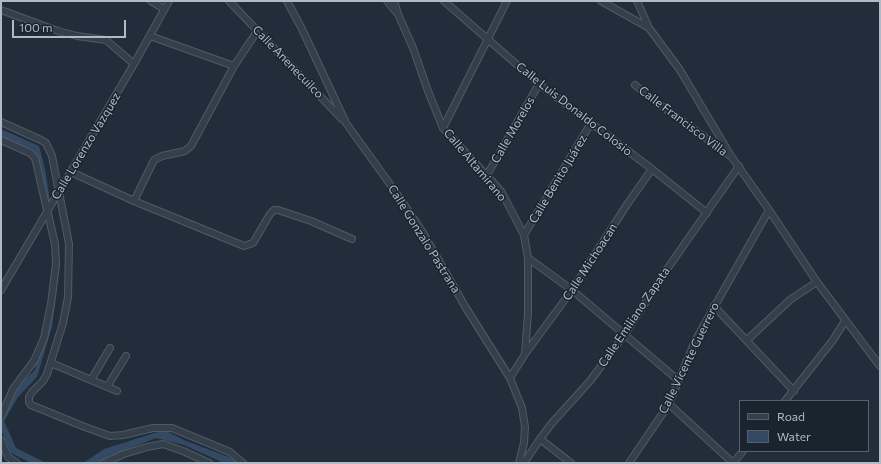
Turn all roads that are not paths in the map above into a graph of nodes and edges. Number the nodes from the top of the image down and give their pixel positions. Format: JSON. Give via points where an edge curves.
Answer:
{"nodes":[{"id":1,"x":151,"y":1,"type":"edge"},
{"id":2,"x":169,"y":1,"type":"edge"},
{"id":3,"x":229,"y":1,"type":"edge"},
{"id":4,"x":287,"y":1,"type":"edge"},
{"id":5,"x":386,"y":1,"type":"edge"},
{"id":6,"x":394,"y":1,"type":"edge"},
{"id":7,"x":444,"y":1,"type":"edge"},
{"id":8,"x":507,"y":1,"type":"edge"},
{"id":9,"x":601,"y":1,"type":"edge"},
{"id":10,"x":637,"y":1,"type":"edge"},
{"id":11,"x":164,"y":9,"type":"junction"},
{"id":12,"x":1,"y":10,"type":"edge"},
{"id":13,"x":398,"y":14,"type":"junction"},
{"id":14,"x":649,"y":28,"type":"junction"},
{"id":15,"x":258,"y":30,"type":"junction"},
{"id":16,"x":150,"y":36,"type":"junction"},
{"id":17,"x":488,"y":39,"type":"junction"},
{"id":18,"x":134,"y":64,"type":"junction"},
{"id":19,"x":234,"y":66,"type":"junction"},
{"id":20,"x":539,"y":84,"type":"junction"},
{"id":21,"x":635,"y":85,"type":"dead end"},
{"id":22,"x":1,"y":122,"type":"edge"},
{"id":23,"x":346,"y":123,"type":"junction"},
{"id":24,"x":591,"y":123,"type":"junction"},
{"id":25,"x":443,"y":128,"type":"junction"},
{"id":26,"x":1,"y":140,"type":"edge"},
{"id":27,"x":731,"y":156,"type":"junction"},
{"id":28,"x":739,"y":166,"type":"junction"},
{"id":29,"x":652,"y":169,"type":"junction"},
{"id":30,"x":71,"y":172,"type":"junction"},
{"id":31,"x":487,"y":175,"type":"junction"},
{"id":32,"x":57,"y":194,"type":"junction"},
{"id":33,"x":134,"y":201,"type":"junction"},
{"id":34,"x":48,"y":209,"type":"junction"},
{"id":35,"x":769,"y":210,"type":"junction"},
{"id":36,"x":707,"y":213,"type":"junction"},
{"id":37,"x":524,"y":235,"type":"junction"},
{"id":38,"x":352,"y":239,"type":"dead end"},
{"id":39,"x":528,"y":258,"type":"junction"},
{"id":40,"x":817,"y":282,"type":"junction"},
{"id":41,"x":1,"y":290,"type":"edge"},
{"id":42,"x":572,"y":290,"type":"junction"},
{"id":43,"x":714,"y":306,"type":"junction"},
{"id":44,"x":845,"y":321,"type":"junction"},
{"id":45,"x":625,"y":334,"type":"junction"},
{"id":46,"x":747,"y":340,"type":"junction"},
{"id":47,"x":110,"y":348,"type":"dead end"},
{"id":48,"x":525,"y":354,"type":"junction"},
{"id":49,"x":126,"y":356,"type":"dead end"},
{"id":50,"x":51,"y":363,"type":"junction"},
{"id":51,"x":880,"y":366,"type":"edge"},
{"id":52,"x":510,"y":378,"type":"junction"},
{"id":53,"x":91,"y":380,"type":"junction"},
{"id":54,"x":678,"y":380,"type":"junction"},
{"id":55,"x":107,"y":387,"type":"junction"},
{"id":56,"x":117,"y":391,"type":"dead end"},
{"id":57,"x":794,"y":391,"type":"junction"},
{"id":58,"x":786,"y":400,"type":"edge"},
{"id":59,"x":669,"y":404,"type":"junction"},
{"id":60,"x":1,"y":417,"type":"edge"},
{"id":61,"x":540,"y":439,"type":"junction"},
{"id":62,"x":1,"y":440,"type":"edge"},
{"id":63,"x":742,"y":452,"type":"edge"},
{"id":64,"x":17,"y":463,"type":"edge"},
{"id":65,"x":104,"y":463,"type":"edge"},
{"id":66,"x":209,"y":463,"type":"edge"},
{"id":67,"x":243,"y":463,"type":"edge"},
{"id":68,"x":519,"y":463,"type":"edge"},
{"id":69,"x":524,"y":463,"type":"edge"},
{"id":70,"x":571,"y":463,"type":"edge"},
{"id":71,"x":629,"y":463,"type":"edge"},
{"id":72,"x":733,"y":463,"type":"edge"}],
"edges":[{"from":1,"to":11,"type":"street"},
{"from":2,"to":11,"type":"street","name":"Calle Lorenzo Vazquez"},
{"from":3,"to":15,"type":"street","name":"Calle Anenecuilco"},
{"from":4,"to":23,"type":"street","name":"Calle Gonzalo Pastrana"},
{"from":5,"to":13,"type":"street"},
{"from":6,"to":13,"type":"street","name":"Calle Altamirano"},
{"from":7,"to":17,"type":"street","name":"Calle Luis Donaldo Colosio"},
{"from":8,"to":17,"type":"street"},
{"from":9,"to":14,"type":"street"},
{"from":10,"to":14,"type":"street"},
{"from":11,"to":16,"type":"street","name":"Calle Lorenzo Vazquez"},
{"from":12,"to":18,"type":"street","via":[[58,31],[106,40]]},
{"from":13,"to":25,"type":"street","name":"Calle Altamirano"},
{"from":14,"to":27,"type":"street","via":[[680,70]]},
{"from":15,"to":19,"type":"street"},
{"from":15,"to":23,"type":"street","name":"Calle Anenecuilco"},
{"from":16,"to":18,"type":"street","name":"Calle Lorenzo Vazquez"},
{"from":16,"to":19,"type":"street"},
{"from":17,"to":20,"type":"street","name":"Calle Luis Donaldo Colosio"},
{"from":17,"to":25,"type":"street"},
{"from":18,"to":30,"type":"street","name":"Calle Lorenzo Vazquez"},
{"from":19,"to":33,"type":"street","via":[[191,146],[186,151],[154,160]]},
{"from":20,"to":24,"type":"street","name":"Calle Luis Donaldo Colosio"},
{"from":20,"to":31,"type":"street","name":"Calle Morelos"},
{"from":21,"to":27,"type":"street","name":"Calle Francisco Villa"},
{"from":22,"to":32,"type":"street","via":[[46,143],[52,156]]},
{"from":23,"to":52,"type":"street","name":"Calle Gonzalo Pastrana","via":[[422,231]]},
{"from":24,"to":29,"type":"street","name":"Calle Luis Donaldo Colosio"},
{"from":24,"to":37,"type":"street","name":"Calle Benito Juárez"},
{"from":25,"to":31,"type":"street","name":"Calle Altamirano"},
{"from":26,"to":34,"type":"street","via":[[30,152],[35,158]]},
{"from":27,"to":28,"type":"street"},
{"from":28,"to":35,"type":"street"},
{"from":28,"to":36,"type":"street","name":"Calle Emiliano Zapata"},
{"from":29,"to":36,"type":"street","name":"Calle Luis Donaldo Colosio"},
{"from":29,"to":42,"type":"street","name":"Calle Michoacan"},
{"from":30,"to":32,"type":"street","name":"Calle Lorenzo Vazquez"},
{"from":30,"to":33,"type":"street"},
{"from":31,"to":37,"type":"street","name":"Calle Altamirano","via":[[506,200]]},
{"from":32,"to":34,"type":"street","name":"Calle Lorenzo Vazquez"},
{"from":32,"to":50,"type":"street","via":[[69,244],[68,297]]},
{"from":33,"to":38,"type":"street","via":[[244,246],[253,243],[274,210],[311,221]]},
{"from":34,"to":41,"type":"street","name":"Calle Lorenzo Vazquez"},
{"from":34,"to":60,"type":"street","via":[[56,264],[44,338],[34,361],[13,389]]},
{"from":35,"to":40,"type":"street"},
{"from":35,"to":43,"type":"street","name":"Calle Vicente Guerrero"},
{"from":36,"to":45,"type":"street","name":"Calle Emiliano Zapata"},
{"from":37,"to":39,"type":"street","name":"Calle Altamirano"},
{"from":39,"to":42,"type":"street"},
{"from":39,"to":48,"type":"street","name":"Calle Altamirano"},
{"from":40,"to":44,"type":"street"},
{"from":40,"to":46,"type":"street","via":[[792,299]]},
{"from":42,"to":45,"type":"street"},
{"from":42,"to":48,"type":"street","name":"Calle Michoacan"},
{"from":43,"to":46,"type":"street"},
{"from":43,"to":54,"type":"street","name":"Calle Vicente Guerrero"},
{"from":44,"to":51,"type":"street"},
{"from":44,"to":57,"type":"street"},
{"from":45,"to":54,"type":"street"},
{"from":45,"to":61,"type":"street","name":"Calle Emiliano Zapata","via":[[590,381]]},
{"from":46,"to":57,"type":"street"},
{"from":47,"to":53,"type":"street"},
{"from":48,"to":52,"type":"street","name":"Calle Altamirano"},
{"from":49,"to":55,"type":"street"},
{"from":50,"to":53,"type":"street"},
{"from":50,"to":67,"type":"street","via":[[43,381],[29,397],[31,405],[110,436],[153,428],[172,428],[230,452]]},
{"from":52,"to":68,"type":"street","name":"Calle Gonzalo Pastrana","via":[[522,408],[525,426]]},
{"from":53,"to":55,"type":"street"},
{"from":54,"to":59,"type":"street","name":"Calle Vicente Guerrero"},
{"from":55,"to":56,"type":"street"},
{"from":57,"to":58,"type":"street"},
{"from":59,"to":71,"type":"street","name":"Calle Vicente Guerrero"},
{"from":59,"to":72,"type":"street"},
{"from":61,"to":69,"type":"street","name":"Calle Emiliano Zapata"},
{"from":61,"to":70,"type":"street"},
{"from":62,"to":64,"type":"street","via":[[8,457]]},
{"from":63,"to":72,"type":"street"},
{"from":65,"to":66,"type":"street","via":[[163,444]]}]}
